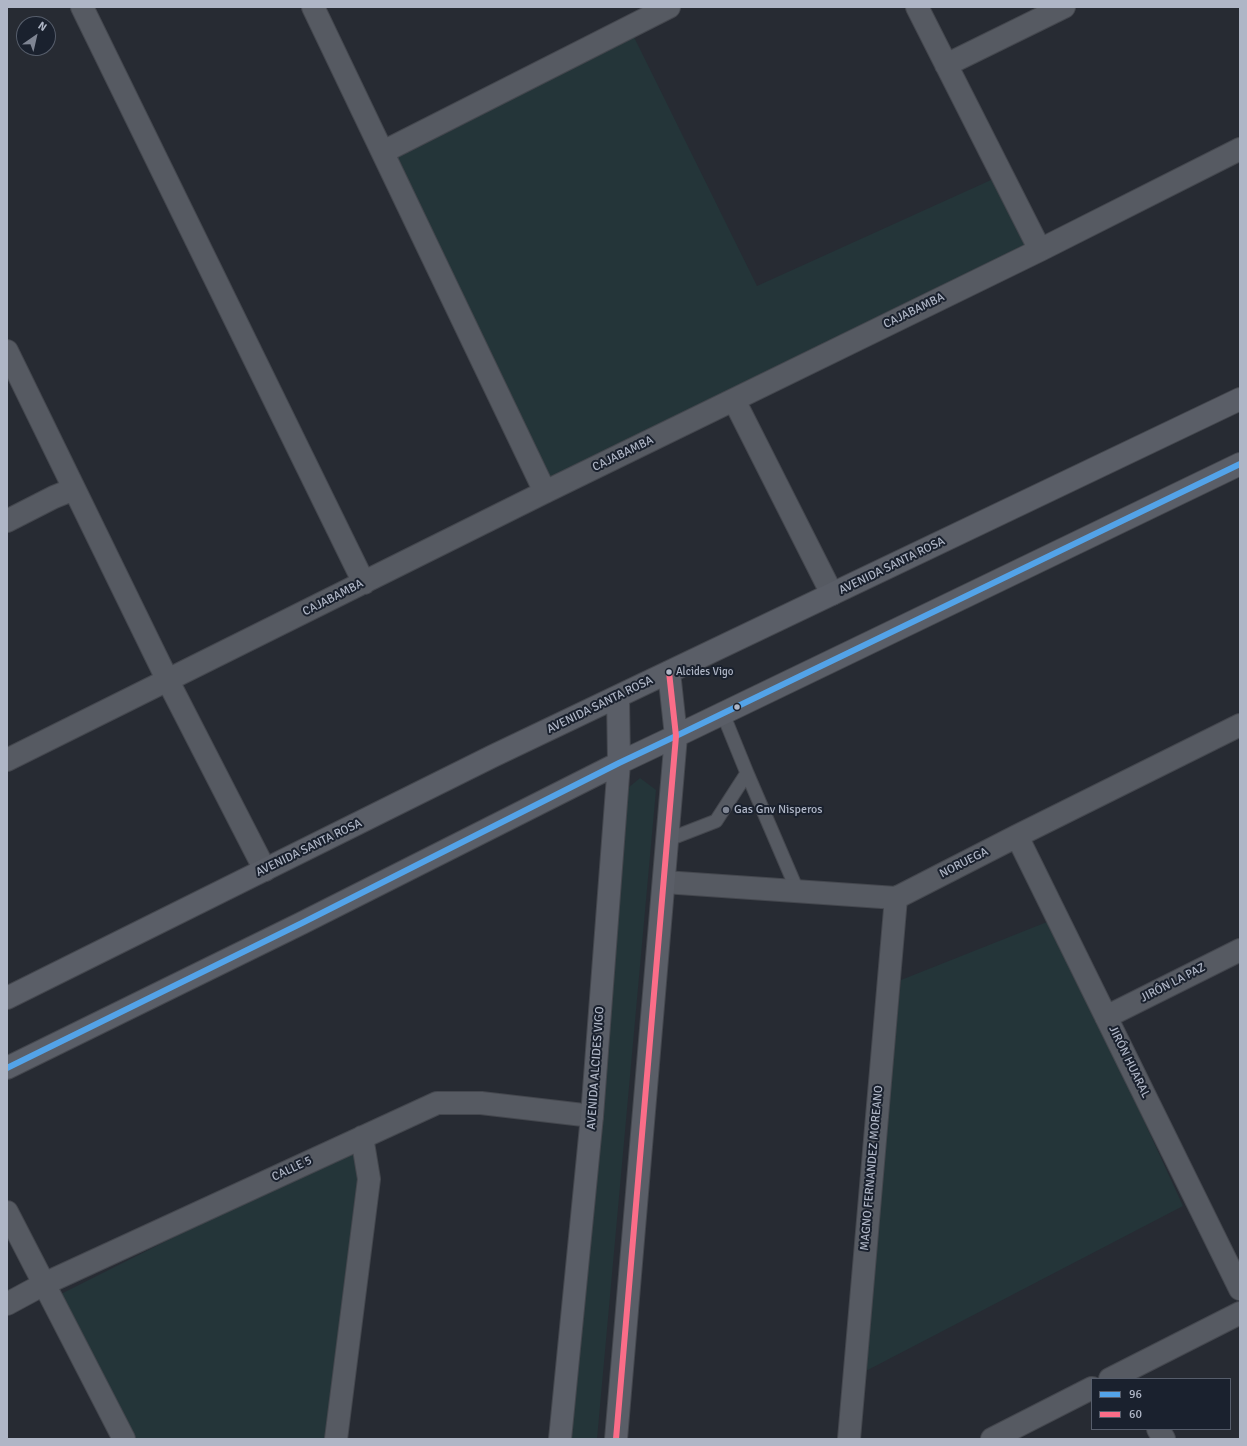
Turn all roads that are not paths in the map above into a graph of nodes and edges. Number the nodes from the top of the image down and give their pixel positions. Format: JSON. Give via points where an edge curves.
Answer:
{"nodes":[{"id":1,"x":82,"y":7,"type":"edge"},
{"id":2,"x":314,"y":7,"type":"edge"},
{"id":3,"x":669,"y":7,"type":"edge"},
{"id":4,"x":917,"y":7,"type":"edge"},
{"id":5,"x":1064,"y":7,"type":"edge"},
{"id":6,"x":946,"y":65,"type":"junction"},
{"id":7,"x":1240,"y":149,"type":"edge"},
{"id":8,"x":383,"y":152,"type":"junction"},
{"id":9,"x":1040,"y":250,"type":"junction"},
{"id":10,"x":7,"y":351,"type":"edge"},
{"id":11,"x":1240,"y":399,"type":"edge"},
{"id":12,"x":734,"y":400,"type":"junction"},
{"id":13,"x":1240,"y":464,"type":"edge"},
{"id":14,"x":74,"y":489,"type":"junction"},
{"id":15,"x":546,"y":492,"type":"junction"},
{"id":16,"x":7,"y":521,"type":"edge"},
{"id":17,"x":364,"y":583,"type":"junction"},
{"id":18,"x":832,"y":594,"type":"junction"},
{"id":19,"x":669,"y":672,"type":"junction"},
{"id":20,"x":168,"y":681,"type":"junction"},
{"id":21,"x":618,"y":697,"type":"junction"},
{"id":22,"x":723,"y":714,"type":"junction"},
{"id":23,"x":1240,"y":725,"type":"edge"},
{"id":24,"x":676,"y":736,"type":"junction"},
{"id":25,"x":7,"y":760,"type":"edge"},
{"id":26,"x":619,"y":763,"type":"junction"},
{"id":27,"x":747,"y":773,"type":"junction"},
{"id":28,"x":1017,"y":836,"type":"junction"},
{"id":29,"x":667,"y":840,"type":"junction"},
{"id":30,"x":265,"y":870,"type":"junction"},
{"id":31,"x":664,"y":882,"type":"junction"},
{"id":32,"x":798,"y":892,"type":"junction"},
{"id":33,"x":896,"y":898,"type":"junction"},
{"id":34,"x":1240,"y":950,"type":"edge"},
{"id":35,"x":7,"y":998,"type":"edge"},
{"id":36,"x":1106,"y":1017,"type":"junction"},
{"id":37,"x":7,"y":1068,"type":"edge"},
{"id":38,"x":592,"y":1116,"type":"junction"},
{"id":39,"x":362,"y":1137,"type":"junction"},
{"id":40,"x":7,"y":1212,"type":"edge"},
{"id":41,"x":44,"y":1284,"type":"junction"},
{"id":42,"x":1240,"y":1289,"type":"edge"},
{"id":43,"x":7,"y":1304,"type":"edge"},
{"id":44,"x":1240,"y":1313,"type":"edge"},
{"id":45,"x":1123,"y":1376,"type":"edge"},
{"id":46,"x":1091,"y":1389,"type":"edge"},
{"id":47,"x":1159,"y":1430,"type":"edge"},
{"id":48,"x":1016,"y":1434,"type":"edge"},
{"id":49,"x":124,"y":1439,"type":"edge"},
{"id":50,"x":336,"y":1439,"type":"edge"},
{"id":51,"x":560,"y":1439,"type":"edge"},
{"id":52,"x":616,"y":1439,"type":"edge"},
{"id":53,"x":849,"y":1439,"type":"edge"},
{"id":54,"x":992,"y":1439,"type":"edge"},
{"id":55,"x":1164,"y":1439,"type":"edge"}],
"edges":[{"from":1,"to":17,"type":"street"},
{"from":2,"to":8,"type":"street"},
{"from":3,"to":8,"type":"street"},
{"from":4,"to":6,"type":"street"},
{"from":5,"to":6,"type":"street"},
{"from":6,"to":9,"type":"street"},
{"from":7,"to":9,"type":"street","name":"CAJABAMBA"},
{"from":8,"to":15,"type":"street"},
{"from":9,"to":12,"type":"street","name":"CAJABAMBA"},
{"from":10,"to":14,"type":"street"},
{"from":11,"to":18,"type":"main road","name":"AVENIDA SANTA ROSA"},
{"from":12,"to":15,"type":"street","name":"CAJABAMBA"},
{"from":12,"to":18,"type":"street"},
{"from":13,"to":22,"type":"main road"},
{"from":14,"to":16,"type":"street"},
{"from":14,"to":20,"type":"street"},
{"from":15,"to":17,"type":"street","name":"CAJABAMBA"},
{"from":17,"to":20,"type":"street","name":"CAJABAMBA"},
{"from":18,"to":19,"type":"main road","name":"AVENIDA SANTA ROSA"},
{"from":19,"to":21,"type":"main road","name":"AVENIDA SANTA ROSA"},
{"from":19,"to":24,"type":"main road"},
{"from":20,"to":25,"type":"street","name":"CAJABAMBA"},
{"from":20,"to":30,"type":"street"},
{"from":21,"to":26,"type":"main road","name":"AVENIDA ALCIDES VIGO"},
{"from":21,"to":30,"type":"main road","name":"AVENIDA SANTA ROSA","via":[[493,756]]},
{"from":22,"to":24,"type":"main road"},
{"from":22,"to":27,"type":"lane"},
{"from":23,"to":28,"type":"street","name":"NORUEGA"},
{"from":24,"to":26,"type":"main road"},
{"from":24,"to":29,"type":"main road"},
{"from":26,"to":37,"type":"main road"},
{"from":26,"to":38,"type":"main road","name":"AVENIDA ALCIDES VIGO"},
{"from":27,"to":29,"type":"lane","via":[[716,820]]},
{"from":27,"to":32,"type":"lane"},
{"from":28,"to":33,"type":"street","name":"NORUEGA"},
{"from":28,"to":36,"type":"street","name":"JIRÓN HUARAL"},
{"from":29,"to":31,"type":"main road"},
{"from":30,"to":35,"type":"main road","name":"AVENIDA SANTA ROSA"},
{"from":31,"to":32,"type":"street"},
{"from":31,"to":52,"type":"main road"},
{"from":32,"to":33,"type":"street"},
{"from":33,"to":53,"type":"street","name":"MAGNO FERNANDEZ MOREANO"},
{"from":34,"to":36,"type":"street","name":"JIRÓN LA PAZ"},
{"from":36,"to":42,"type":"street","name":"JIRÓN HUARAL"},
{"from":38,"to":39,"type":"street","name":"CALLE 5","via":[[481,1103],[437,1103]]},
{"from":38,"to":51,"type":"main road","name":"AVENIDA ALCIDES VIGO"},
{"from":39,"to":41,"type":"street","name":"CALLE 5"},
{"from":39,"to":50,"type":"street","via":[[369,1179]]},
{"from":40,"to":41,"type":"street"},
{"from":41,"to":43,"type":"street","name":"CALLE 5"},
{"from":41,"to":49,"type":"street"},
{"from":44,"to":45,"type":"street"},
{"from":46,"to":48,"type":"street"},
{"from":47,"to":55,"type":"street"},
{"from":48,"to":54,"type":"street"}]}
